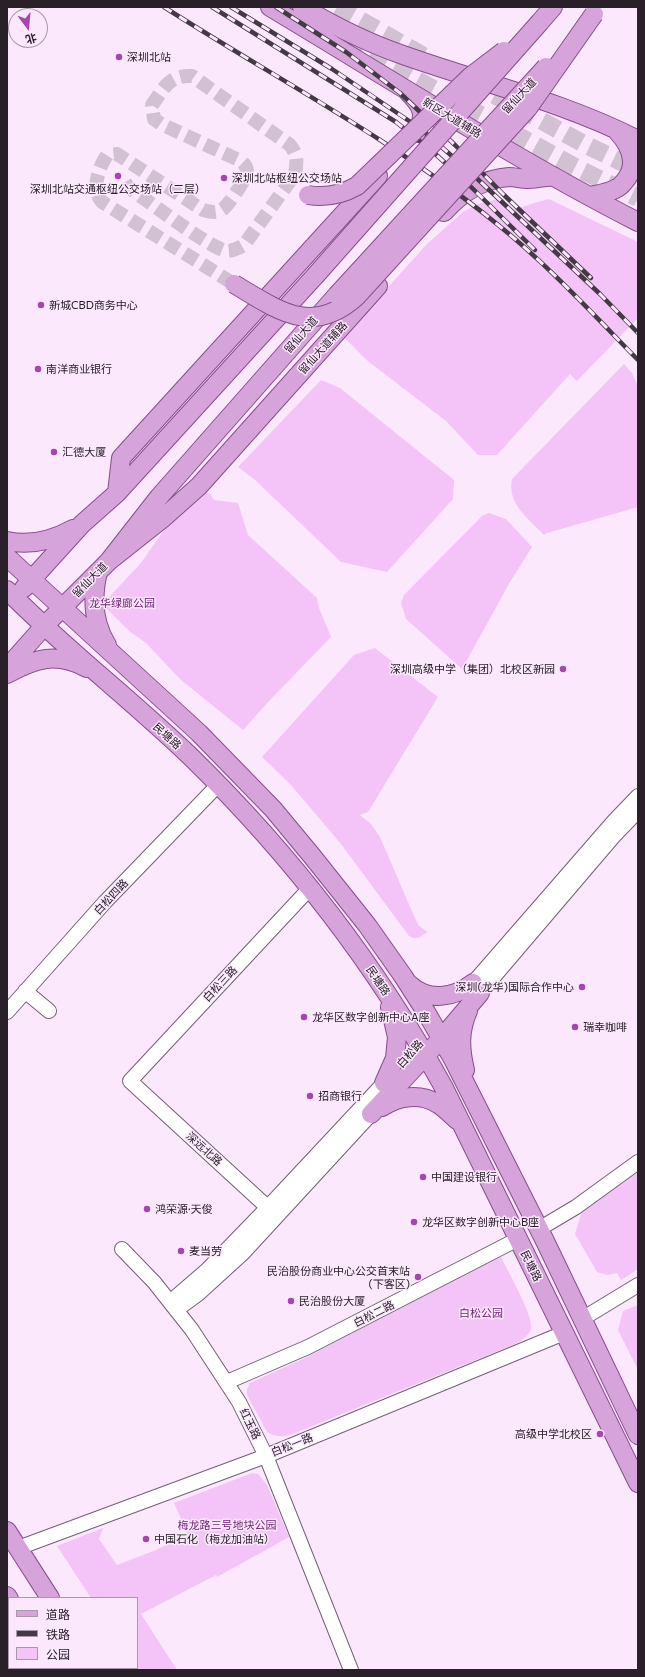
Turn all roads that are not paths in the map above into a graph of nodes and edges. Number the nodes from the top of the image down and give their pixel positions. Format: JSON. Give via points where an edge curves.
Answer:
{"nodes":[{"id":1,"x":270,"y":7,"type":"edge"},
{"id":2,"x":553,"y":7,"type":"edge"},
{"id":3,"x":597,"y":11,"type":"edge"},
{"id":4,"x":308,"y":17,"type":"edge"},
{"id":5,"x":540,"y":22,"type":"junction"},
{"id":6,"x":408,"y":92,"type":"junction"},
{"id":7,"x":614,"y":128,"type":"junction"},
{"id":8,"x":638,"y":140,"type":"edge"},
{"id":9,"x":553,"y":176,"type":"junction"},
{"id":10,"x":308,"y":195,"type":"dead end"},
{"id":11,"x":590,"y":196,"type":"junction"},
{"id":12,"x":638,"y":222,"type":"edge"},
{"id":13,"x":234,"y":284,"type":"tunnel mouth"},
{"id":14,"x":117,"y":493,"type":"junction"},
{"id":15,"x":82,"y":524,"type":"junction"},
{"id":16,"x":7,"y":541,"type":"edge"},
{"id":17,"x":7,"y":557,"type":"edge"},
{"id":18,"x":104,"y":566,"type":"junction"},
{"id":19,"x":31,"y":580,"type":"junction"},
{"id":20,"x":10,"y":598,"type":"edge"},
{"id":21,"x":62,"y":608,"type":"junction"},
{"id":22,"x":45,"y":625,"type":"junction"},
{"id":23,"x":114,"y":656,"type":"junction"},
{"id":24,"x":7,"y":668,"type":"edge"},
{"id":25,"x":7,"y":674,"type":"edge"},
{"id":26,"x":101,"y":676,"type":"junction"},
{"id":27,"x":218,"y":786,"type":"junction"},
{"id":28,"x":638,"y":796,"type":"edge"},
{"id":29,"x":638,"y":811,"type":"edge"},
{"id":30,"x":310,"y":888,"type":"junction"},
{"id":31,"x":406,"y":981,"type":"junction"},
{"id":32,"x":382,"y":986,"type":"junction"},
{"id":33,"x":476,"y":988,"type":"junction"},
{"id":34,"x":25,"y":991,"type":"junction"},
{"id":35,"x":49,"y":1011,"type":"dead end"},
{"id":36,"x":7,"y":1012,"type":"edge"},
{"id":37,"x":438,"y":1033,"type":"junction"},
{"id":38,"x":423,"y":1050,"type":"junction"},
{"id":39,"x":130,"y":1081,"type":"joint"},
{"id":40,"x":384,"y":1083,"type":"junction"},
{"id":41,"x":474,"y":1099,"type":"junction"},
{"id":42,"x":371,"y":1114,"type":"junction"},
{"id":43,"x":463,"y":1126,"type":"junction"},
{"id":44,"x":638,"y":1162,"type":"edge"},
{"id":45,"x":272,"y":1212,"type":"junction"},
{"id":46,"x":539,"y":1229,"type":"junction"},
{"id":47,"x":518,"y":1239,"type":"junction"},
{"id":48,"x":122,"y":1249,"type":"dead end"},
{"id":49,"x":638,"y":1285,"type":"edge"},
{"id":50,"x":173,"y":1306,"type":"junction"},
{"id":51,"x":582,"y":1319,"type":"junction"},
{"id":52,"x":564,"y":1334,"type":"junction"},
{"id":53,"x":227,"y":1382,"type":"junction"},
{"id":54,"x":638,"y":1435,"type":"edge"},
{"id":55,"x":266,"y":1456,"type":"junction"},
{"id":56,"x":638,"y":1483,"type":"edge"},
{"id":57,"x":7,"y":1531,"type":"edge"},
{"id":58,"x":18,"y":1548,"type":"junction"},
{"id":59,"x":49,"y":1597,"type":"edge"},
{"id":60,"x":351,"y":1670,"type":"edge"}],
"edges":[{"from":1,"to":4,"type":"main road","name":"新区大道辅路"},
{"from":2,"to":5,"type":"main road"},
{"from":3,"to":13,"type":"main road","bridge":true,"via":[[528,108],[348,305],[320,317],[299,316],[274,306]]},
{"from":3,"to":18,"type":"main road","name":"留仙大道","bridge":true,"via":[[337,295],[159,497]]},
{"from":4,"to":6,"type":"main road","name":"新区大道辅路"},
{"from":4,"to":7,"type":"main road","name":"新区大道辅路","via":[[397,53],[555,104]]},
{"from":5,"to":10,"type":"main road","bridge":true,"via":[[470,78],[357,186],[332,196]]},
{"from":5,"to":14,"type":"main road","bridge":true,"via":[[315,276]]},
{"from":6,"to":9,"type":"main road","name":"新区大道辅路"},
{"from":6,"to":14,"type":"main road","via":[[416,100],[423,114],[417,132],[121,458]]},
{"from":7,"to":8,"type":"main road","name":"新区大道辅路"},
{"from":7,"to":11,"type":"main road","via":[[626,140],[631,151],[629,176],[618,188]]},
{"from":9,"to":11,"type":"main road","name":"新区大道辅路"},
{"from":9,"to":18,"type":"main road","name":"留仙大道辅路","via":[[490,181],[471,187],[455,200],[199,486]]},
{"from":11,"to":12,"type":"main road","name":"新区大道辅路"},
{"from":14,"to":15,"type":"main road"},
{"from":15,"to":16,"type":"main road","via":[[43,541],[18,544]]},
{"from":15,"to":19,"type":"main road"},
{"from":17,"to":19,"type":"main road","name":"民塘路"},
{"from":18,"to":21,"type":"main road","name":"留仙大道"},
{"from":18,"to":23,"type":"main road","via":[[95,586],[95,612],[102,637]]},
{"from":19,"to":20,"type":"main road"},
{"from":19,"to":21,"type":"main road","name":"民塘路"},
{"from":20,"to":22,"type":"main road","name":"民塘路"},
{"from":21,"to":22,"type":"main road","name":"留仙大道"},
{"from":21,"to":23,"type":"main road","name":"民塘路"},
{"from":22,"to":24,"type":"main road","name":"留仙大道"},
{"from":22,"to":26,"type":"main road","name":"民塘路"},
{"from":23,"to":31,"type":"main road","name":"民塘路","via":[[200,733],[273,809],[358,913]]},
{"from":25,"to":26,"type":"main road","via":[[34,661],[58,658],[80,665]]},
{"from":26,"to":27,"type":"main road","name":"民塘路","via":[[192,758]]},
{"from":27,"to":30,"type":"main road","name":"民塘路","via":[[265,834]]},
{"from":27,"to":34,"type":"street","name":"白松四路","via":[[105,902]]},
{"from":28,"to":33,"type":"street","name":"白松路"},
{"from":29,"to":33,"type":"street","name":"白松路"},
{"from":30,"to":32,"type":"main road","name":"民塘路"},
{"from":30,"to":39,"type":"street","name":"白松三路"},
{"from":31,"to":33,"type":"main road","via":[[418,992],[438,996]]},
{"from":31,"to":37,"type":"main road","name":"民塘路"},
{"from":32,"to":38,"type":"main road","name":"民塘路"},
{"from":32,"to":40,"type":"main road","via":[[392,1012],[397,1037],[395,1058]]},
{"from":33,"to":37,"type":"main road","name":"白松路"},
{"from":33,"to":41,"type":"main road","via":[[461,1037],[465,1073]]},
{"from":34,"to":35,"type":"street"},
{"from":34,"to":36,"type":"street","name":"白松四路"},
{"from":37,"to":38,"type":"main road","name":"白松路"},
{"from":37,"to":41,"type":"main road","name":"民塘路"},
{"from":38,"to":40,"type":"main road","name":"白松路"},
{"from":38,"to":42,"type":"main road","name":"白松路"},
{"from":38,"to":43,"type":"main road","name":"民塘路"},
{"from":39,"to":45,"type":"street","name":"深远北路"},
{"from":40,"to":45,"type":"street","name":"白松路"},
{"from":41,"to":46,"type":"main road","name":"民塘路"},
{"from":42,"to":43,"type":"main road","via":[[403,1097],[421,1098],[438,1104]]},
{"from":42,"to":45,"type":"street","name":"白松路"},
{"from":43,"to":47,"type":"main road","name":"民塘路"},
{"from":44,"to":46,"type":"street","via":[[576,1207]]},
{"from":45,"to":50,"type":"street","name":"白松路","via":[[243,1253],[198,1294]]},
{"from":46,"to":51,"type":"main road","name":"民塘路"},
{"from":47,"to":52,"type":"main road","name":"民塘路"},
{"from":47,"to":53,"type":"street","name":"白松二路","via":[[308,1348]]},
{"from":48,"to":50,"type":"street","name":"红玉路"},
{"from":49,"to":51,"type":"street"},
{"from":50,"to":53,"type":"street","name":"红玉路"},
{"from":51,"to":54,"type":"main road","name":"民塘路"},
{"from":52,"to":55,"type":"street","name":"白松一路"},
{"from":52,"to":56,"type":"main road","name":"民塘路"},
{"from":53,"to":55,"type":"street","name":"红玉路","via":[[240,1402]]},
{"from":55,"to":58,"type":"street","name":"白松一路"},
{"from":55,"to":60,"type":"street","name":"红玉路"},
{"from":57,"to":58,"type":"main road"},
{"from":58,"to":59,"type":"main road"}]}
